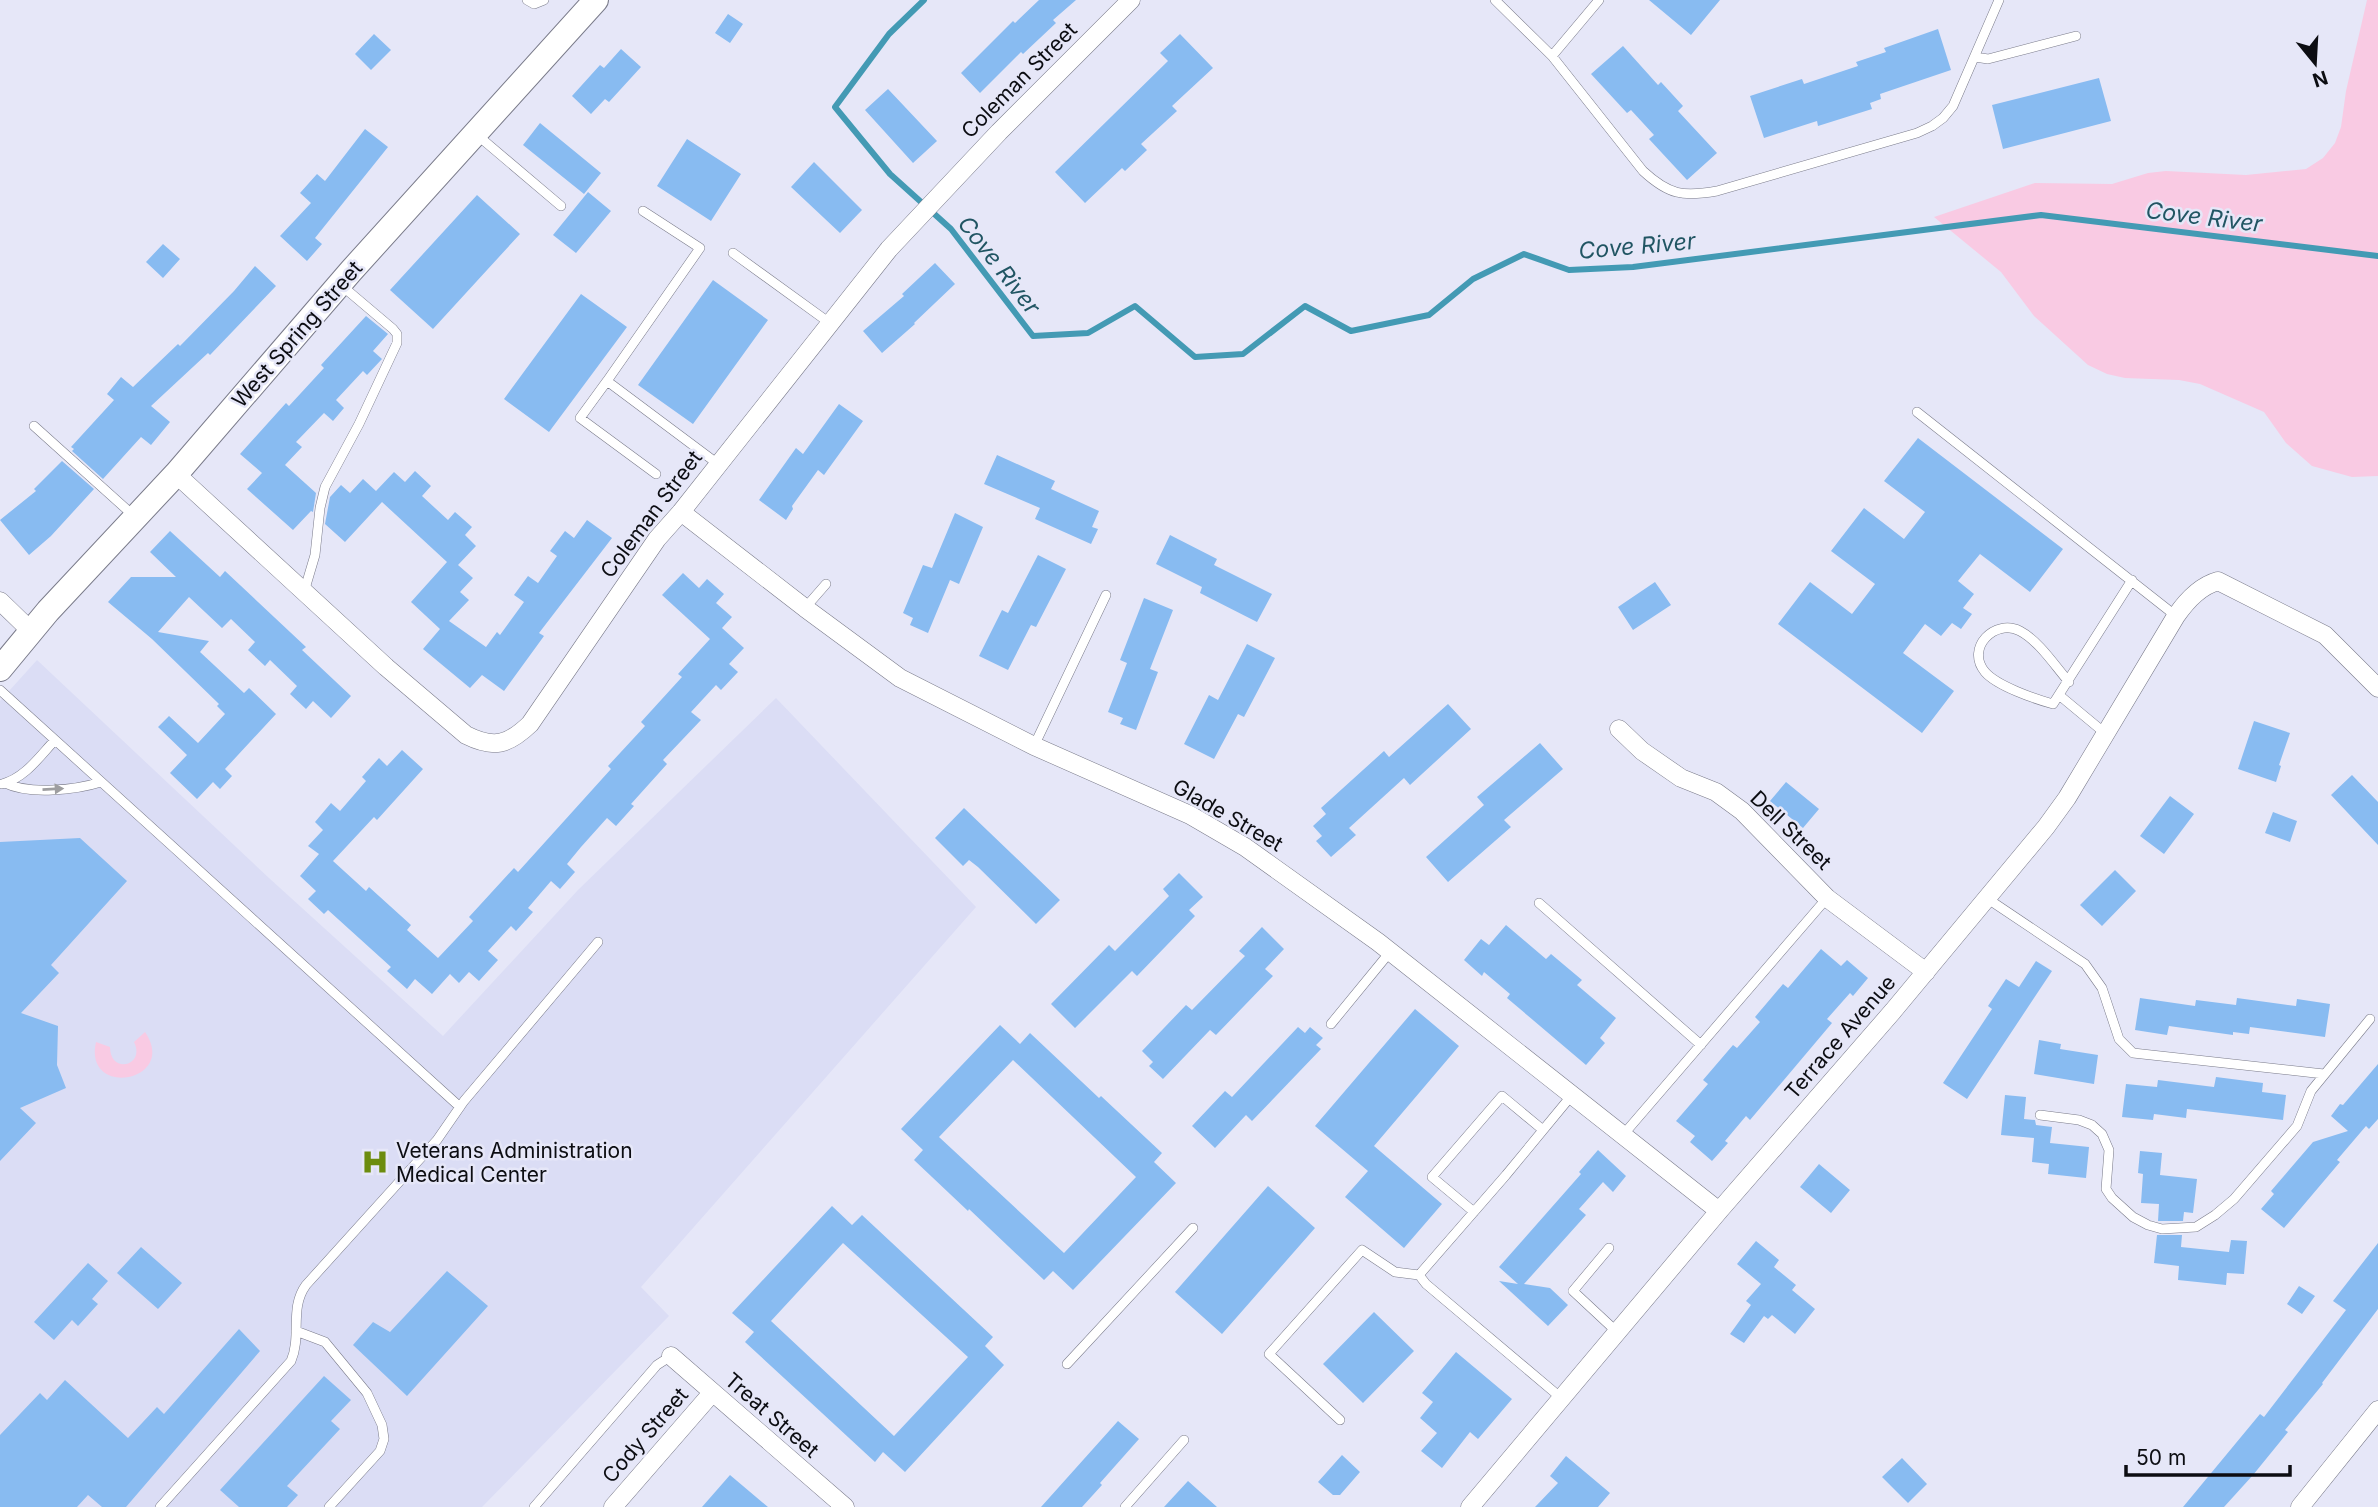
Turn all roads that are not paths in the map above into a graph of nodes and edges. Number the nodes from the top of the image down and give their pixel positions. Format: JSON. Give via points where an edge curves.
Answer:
{"nodes":[{"id":1,"x":544,"y":0,"type":"edge"},
{"id":2,"x":596,"y":0,"type":"edge"},
{"id":3,"x":1131,"y":0,"type":"edge"},
{"id":4,"x":1495,"y":0,"type":"edge"},
{"id":5,"x":1599,"y":0,"type":"edge"},
{"id":6,"x":2000,"y":0,"type":"edge"},
{"id":7,"x":528,"y":1,"type":"edge"},
{"id":8,"x":2076,"y":36,"type":"dead end"},
{"id":9,"x":1552,"y":55,"type":"junction"},
{"id":10,"x":1975,"y":57,"type":"junction"},
{"id":11,"x":475,"y":133,"type":"junction"},
{"id":12,"x":561,"y":206,"type":"dead end"},
{"id":13,"x":643,"y":211,"type":"dead end"},
{"id":14,"x":733,"y":253,"type":"dead end"},
{"id":15,"x":340,"y":284,"type":"junction"},
{"id":16,"x":831,"y":324,"type":"junction"},
{"id":17,"x":607,"y":381,"type":"junction"},
{"id":18,"x":1917,"y":412,"type":"dead end"},
{"id":19,"x":34,"y":426,"type":"dead end"},
{"id":20,"x":718,"y":464,"type":"junction"},
{"id":21,"x":176,"y":474,"type":"junction"},
{"id":22,"x":656,"y":474,"type":"dead end"},
{"id":23,"x":681,"y":512,"type":"junction"},
{"id":24,"x":136,"y":517,"type":"junction"},
{"id":25,"x":2132,"y":580,"type":"junction"},
{"id":26,"x":826,"y":584,"type":"dead end"},
{"id":27,"x":304,"y":592,"type":"junction"},
{"id":28,"x":1105,"y":595,"type":"dead end"},
{"id":29,"x":0,"y":601,"type":"edge"},
{"id":30,"x":805,"y":608,"type":"junction"},
{"id":31,"x":2176,"y":616,"type":"junction"},
{"id":32,"x":31,"y":631,"type":"junction"},
{"id":33,"x":0,"y":669,"type":"edge"},
{"id":34,"x":2069,"y":682,"type":"junction"},
{"id":35,"x":2378,"y":688,"type":"edge"},
{"id":36,"x":0,"y":690,"type":"edge"},
{"id":37,"x":2059,"y":695,"type":"junction"},
{"id":38,"x":1619,"y":729,"type":"dead end"},
{"id":39,"x":2106,"y":734,"type":"junction"},
{"id":40,"x":55,"y":740,"type":"junction"},
{"id":41,"x":1034,"y":746,"type":"junction"},
{"id":42,"x":101,"y":782,"type":"junction"},
{"id":43,"x":2,"y":784,"type":"edge"},
{"id":44,"x":1827,"y":898,"type":"junction"},
{"id":45,"x":1988,"y":899,"type":"junction"},
{"id":46,"x":1539,"y":904,"type":"dead end"},
{"id":47,"x":598,"y":942,"type":"dead end"},
{"id":48,"x":1390,"y":952,"type":"junction"},
{"id":49,"x":1926,"y":972,"type":"junction"},
{"id":50,"x":2370,"y":1019,"type":"dead end"},
{"id":51,"x":1331,"y":1024,"type":"dead end"},
{"id":52,"x":1701,"y":1045,"type":"junction"},
{"id":53,"x":2324,"y":1074,"type":"junction"},
{"id":54,"x":1572,"y":1095,"type":"junction"},
{"id":55,"x":460,"y":1107,"type":"junction"},
{"id":56,"x":2040,"y":1115,"type":"dead end"},
{"id":57,"x":1543,"y":1130,"type":"junction"},
{"id":58,"x":1623,"y":1135,"type":"junction"},
{"id":59,"x":1719,"y":1211,"type":"junction"},
{"id":60,"x":1474,"y":1212,"type":"junction"},
{"id":61,"x":1192,"y":1228,"type":"dead end"},
{"id":62,"x":1609,"y":1248,"type":"dead end"},
{"id":63,"x":1419,"y":1275,"type":"junction"},
{"id":64,"x":296,"y":1331,"type":"junction"},
{"id":65,"x":1618,"y":1332,"type":"junction"},
{"id":66,"x":671,"y":1356,"type":"joint"},
{"id":67,"x":1067,"y":1364,"type":"dead end"},
{"id":68,"x":712,"y":1393,"type":"junction"},
{"id":69,"x":1560,"y":1397,"type":"junction"},
{"id":70,"x":2378,"y":1410,"type":"edge"},
{"id":71,"x":1340,"y":1420,"type":"dead end"},
{"id":72,"x":1184,"y":1440,"type":"dead end"},
{"id":73,"x":162,"y":1506,"type":"edge"},
{"id":74,"x":329,"y":1507,"type":"edge"},
{"id":75,"x":534,"y":1507,"type":"edge"},
{"id":76,"x":614,"y":1507,"type":"edge"},
{"id":77,"x":845,"y":1507,"type":"edge"},
{"id":78,"x":1125,"y":1507,"type":"edge"},
{"id":79,"x":1470,"y":1507,"type":"edge"},
{"id":80,"x":2300,"y":1507,"type":"edge"}],
"edges":[{"from":1,"to":7,"type":"lane"},
{"from":2,"to":11,"type":"main road","name":"West Spring Street"},
{"from":3,"to":16,"type":"street","name":"Coleman Street","via":[[889,249]]},
{"from":4,"to":9,"type":"lane"},
{"from":5,"to":9,"type":"lane"},
{"from":6,"to":10,"type":"lane"},
{"from":8,"to":10,"type":"lane","via":[[1989,59]]},
{"from":9,"to":10,"type":"lane","via":[[1643,171],[1674,193],[1693,195],[1932,126],[1953,106]]},
{"from":11,"to":12,"type":"lane"},
{"from":11,"to":15,"type":"main road","name":"West Spring Street"},
{"from":13,"to":17,"type":"lane","via":[[699,248]]},
{"from":14,"to":16,"type":"lane"},
{"from":15,"to":21,"type":"main road","name":"West Spring Street"},
{"from":15,"to":27,"type":"lane","via":[[393,329],[397,343],[325,487],[315,555]]},
{"from":16,"to":20,"type":"street","name":"Coleman Street"},
{"from":17,"to":20,"type":"lane"},
{"from":17,"to":22,"type":"lane","via":[[580,418]]},
{"from":18,"to":25,"type":"lane"},
{"from":19,"to":24,"type":"lane"},
{"from":20,"to":23,"type":"street","name":"Coleman Street"},
{"from":21,"to":24,"type":"main road","name":"West Spring Street"},
{"from":21,"to":27,"type":"street","name":"Coleman Street"},
{"from":23,"to":27,"type":"street","name":"Coleman Street","via":[[657,539],[530,724],[494,744],[466,735]]},
{"from":23,"to":30,"type":"street","name":"Glade Street"},
{"from":24,"to":32,"type":"main road","name":"West Spring Street"},
{"from":25,"to":31,"type":"lane"},
{"from":25,"to":34,"type":"lane"},
{"from":26,"to":30,"type":"lane"},
{"from":28,"to":41,"type":"lane"},
{"from":29,"to":32,"type":"street"},
{"from":30,"to":41,"type":"street","name":"Glade Street","via":[[900,678]]},
{"from":31,"to":35,"type":"street","name":"Terrace Avenue","via":[[2195,593],[2218,581],[2325,635]]},
{"from":31,"to":39,"type":"street","name":"Terrace Avenue"},
{"from":32,"to":33,"type":"main road","name":"West Spring Street"},
{"from":34,"to":37,"type":"lane"},
{"from":34,"to":37,"type":"lane","via":[[2020,631],[2001,628],[1983,641],[1979,659],[1993,678],[2053,704]]},
{"from":36,"to":40,"type":"lane"},
{"from":37,"to":39,"type":"lane"},
{"from":38,"to":44,"type":"street","name":"Dell Street","via":[[1681,778],[1716,792],[1742,811]]},
{"from":39,"to":45,"type":"street","name":"Terrace Avenue","via":[[2067,798]]},
{"from":40,"to":42,"type":"lane"},
{"from":40,"to":43,"type":"lane","via":[[25,773]]},
{"from":41,"to":48,"type":"street","name":"Glade Street","via":[[1159,801],[1245,847]]},
{"from":43,"to":42,"type":"lane","one_way":true,"via":[[33,790]]},
{"from":42,"to":55,"type":"lane"},
{"from":44,"to":49,"type":"street","name":"Dell Street"},
{"from":44,"to":52,"type":"lane"},
{"from":45,"to":49,"type":"street","name":"Terrace Avenue"},
{"from":45,"to":53,"type":"lane","via":[[2085,964],[2102,988],[2119,1039],[2133,1053]]},
{"from":46,"to":52,"type":"lane"},
{"from":47,"to":55,"type":"lane"},
{"from":48,"to":51,"type":"lane"},
{"from":48,"to":54,"type":"street","name":"Glade Street"},
{"from":49,"to":59,"type":"street","name":"Terrace Avenue"},
{"from":50,"to":53,"type":"lane"},
{"from":52,"to":58,"type":"lane"},
{"from":53,"to":56,"type":"lane","via":[[2311,1091],[2297,1126],[2234,1199],[2189,1229],[2162,1229],[2133,1217],[2106,1189],[2109,1150],[2102,1134],[2079,1120]]},
{"from":54,"to":57,"type":"lane"},
{"from":54,"to":58,"type":"street","name":"Glade Street"},
{"from":55,"to":64,"type":"lane","via":[[434,1144],[302,1290]]},
{"from":57,"to":60,"type":"lane"},
{"from":57,"to":60,"type":"lane","via":[[1502,1097],[1432,1177]]},
{"from":58,"to":59,"type":"street","name":"Glade Street"},
{"from":59,"to":65,"type":"street","name":"Terrace Avenue"},
{"from":60,"to":63,"type":"lane"},
{"from":61,"to":67,"type":"lane"},
{"from":62,"to":65,"type":"lane","via":[[1573,1291]]},
{"from":63,"to":69,"type":"lane"},
{"from":63,"to":71,"type":"lane","via":[[1395,1272],[1362,1250],[1269,1354]]},
{"from":64,"to":73,"type":"lane","via":[[291,1361]]},
{"from":64,"to":74,"type":"lane","via":[[325,1342],[367,1393],[382,1425],[380,1451]]},
{"from":65,"to":69,"type":"street","name":"Terrace Avenue"},
{"from":66,"to":68,"type":"street","name":"Treat Street"},
{"from":66,"to":75,"type":"lane","via":[[657,1365]]},
{"from":68,"to":76,"type":"street","name":"Cody Street"},
{"from":68,"to":77,"type":"street","name":"Treat Street"},
{"from":69,"to":79,"type":"street","name":"Terrace Avenue"},
{"from":70,"to":80,"type":"street"},
{"from":72,"to":78,"type":"lane"}]}
